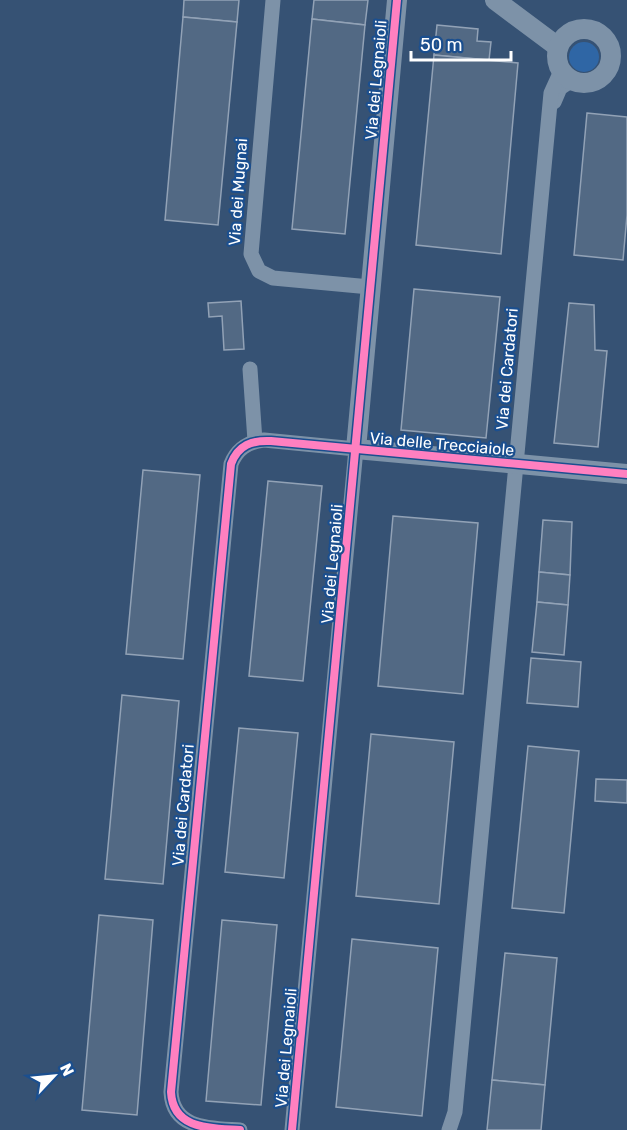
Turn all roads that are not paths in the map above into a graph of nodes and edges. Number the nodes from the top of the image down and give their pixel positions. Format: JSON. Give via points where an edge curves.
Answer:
{"nodes":[{"id":1,"x":273,"y":0,"type":"edge"},
{"id":2,"x":397,"y":0,"type":"edge"},
{"id":3,"x":495,"y":0,"type":"edge"},
{"id":4,"x":558,"y":47,"type":"junction"},
{"id":5,"x":619,"y":61,"type":"edge"},
{"id":6,"x":566,"y":76,"type":"junction"},
{"id":7,"x":370,"y":287,"type":"junction"},
{"id":8,"x":250,"y":369,"type":"dead end"},
{"id":9,"x":255,"y":441,"type":"junction"},
{"id":10,"x":356,"y":449,"type":"junction"},
{"id":11,"x":516,"y":464,"type":"junction"},
{"id":12,"x":627,"y":474,"type":"edge"},
{"id":13,"x":240,"y":1130,"type":"edge"},
{"id":14,"x":292,"y":1130,"type":"edge"},
{"id":15,"x":449,"y":1130,"type":"edge"}],
"edges":[{"from":1,"to":7,"type":"street","name":"Via dei Mugnai","via":[[251,254],[259,271],[273,278]]},
{"from":2,"to":7,"type":"street","name":"Via dei Legnaioli"},
{"from":3,"to":4,"type":"street"},
{"from":4,"to":5,"type":"street","via":[[570,33],[587,30],[603,37]]},
{"from":4,"to":6,"type":"street","via":[[556,56]]},
{"from":5,"to":6,"type":"street","via":[[609,64],[600,78],[585,83]]},
{"from":6,"to":11,"type":"street","name":"Via dei Cardatori","via":[[550,93]]},
{"from":7,"to":10,"type":"street","name":"Via dei Legnaioli"},
{"from":8,"to":9,"type":"street"},
{"from":9,"to":10,"type":"street","name":"Via delle Trecciaiole"},
{"from":9,"to":13,"type":"street","name":"Via dei Cardatori","via":[[240,448],[231,464],[171,1092],[175,1112],[190,1125]]},
{"from":10,"to":11,"type":"street","name":"Via delle Trecciaiole"},
{"from":10,"to":14,"type":"street","name":"Via dei Legnaioli"},
{"from":11,"to":12,"type":"street","name":"Via delle Trecciaiole"},
{"from":11,"to":15,"type":"street","name":"Via dei Cardatori","via":[[456,1112]]}]}
